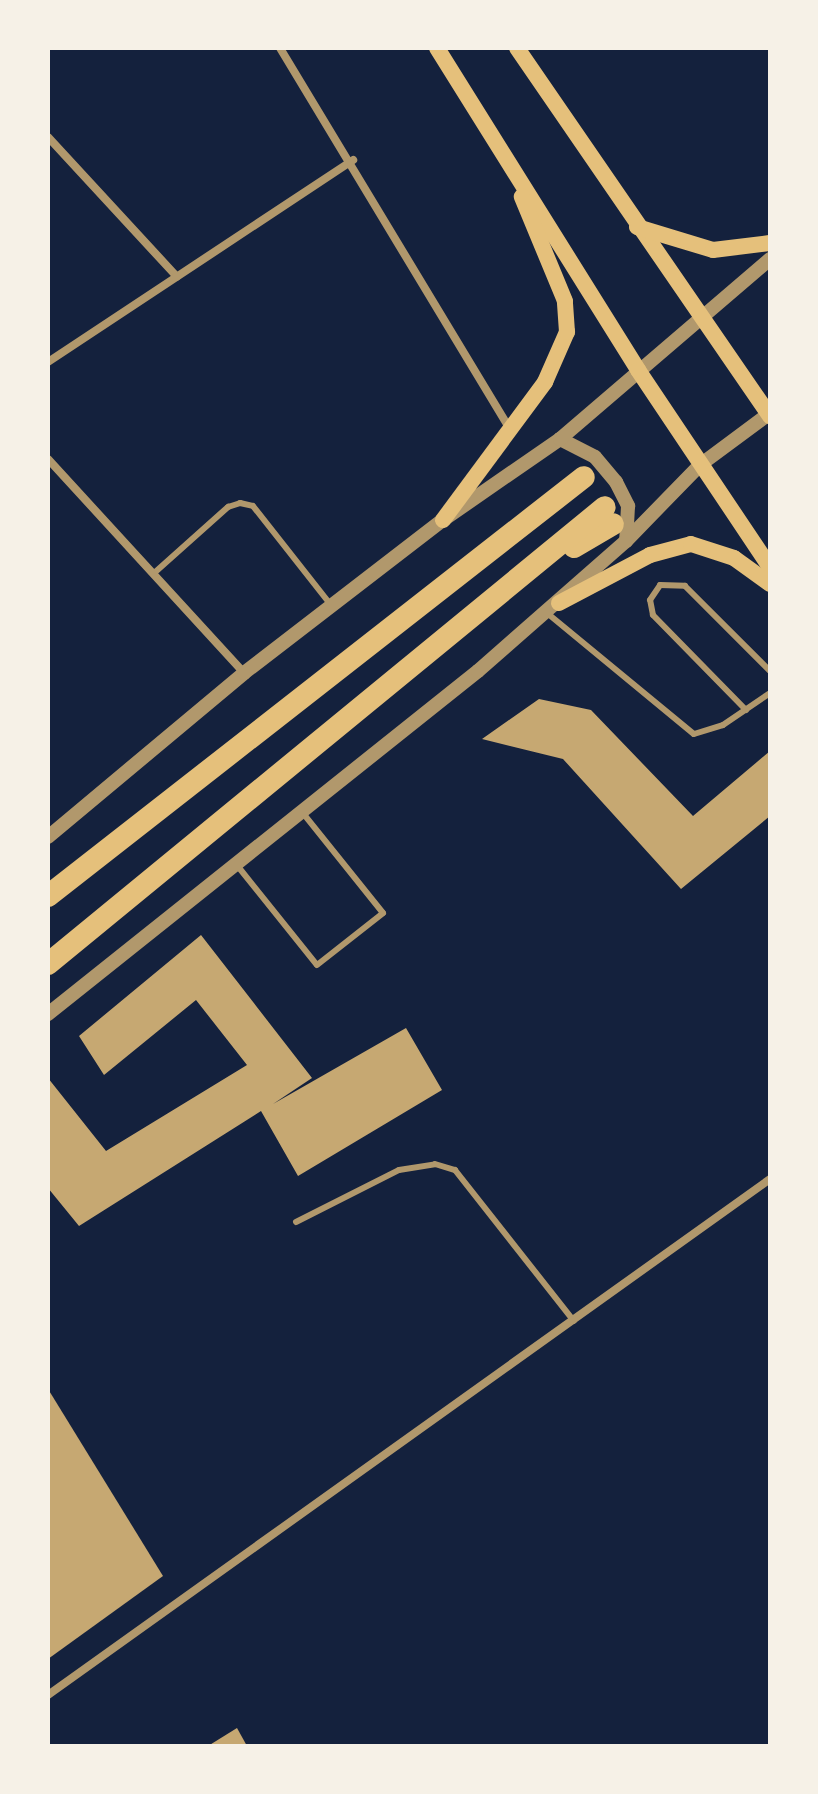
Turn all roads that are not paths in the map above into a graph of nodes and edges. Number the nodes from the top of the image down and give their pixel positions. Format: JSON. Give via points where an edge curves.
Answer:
{"nodes":[{"id":1,"x":280,"y":48,"type":"edge"},
{"id":2,"x":437,"y":48,"type":"edge"},
{"id":3,"x":517,"y":48,"type":"edge"},
{"id":4,"x":48,"y":137,"type":"edge"},
{"id":5,"x":497,"y":140,"type":"junction"},
{"id":6,"x":353,"y":160,"type":"junction"},
{"id":7,"x":637,"y":227,"type":"junction"},
{"id":8,"x":770,"y":243,"type":"edge"},
{"id":9,"x":770,"y":259,"type":"edge"},
{"id":10,"x":177,"y":277,"type":"junction"},
{"id":11,"x":699,"y":317,"type":"junction"},
{"id":12,"x":48,"y":362,"type":"edge"},
{"id":13,"x":638,"y":370,"type":"junction"},
{"id":14,"x":769,"y":414,"type":"edge"},
{"id":15,"x":511,"y":431,"type":"junction"},
{"id":16,"x":560,"y":439,"type":"junction"},
{"id":17,"x":48,"y":459,"type":"edge"},
{"id":18,"x":700,"y":465,"type":"junction"},
{"id":19,"x":584,"y":477,"type":"dead end"},
{"id":20,"x":443,"y":520,"type":"junction"},
{"id":21,"x":615,"y":524,"type":"junction"},
{"id":22,"x":770,"y":567,"type":"edge"},
{"id":23,"x":153,"y":574,"type":"junction"},
{"id":24,"x":770,"y":584,"type":"edge"},
{"id":25,"x":332,"y":606,"type":"junction"},
{"id":26,"x":553,"y":608,"type":"junction"},
{"id":27,"x":770,"y":671,"type":"edge"},
{"id":28,"x":244,"y":673,"type":"junction"},
{"id":29,"x":770,"y":693,"type":"edge"},
{"id":30,"x":746,"y":710,"type":"junction"},
{"id":31,"x":302,"y":812,"type":"junction"},
{"id":32,"x":48,"y":837,"type":"edge"},
{"id":33,"x":236,"y":864,"type":"junction"},
{"id":34,"x":48,"y":896,"type":"edge"},
{"id":35,"x":48,"y":964,"type":"edge"},
{"id":36,"x":48,"y":1014,"type":"edge"},
{"id":37,"x":770,"y":1179,"type":"edge"},
{"id":38,"x":296,"y":1222,"type":"dead end"},
{"id":39,"x":574,"y":1321,"type":"junction"},
{"id":40,"x":48,"y":1695,"type":"edge"}],
"edges":[{"from":1,"to":6,"type":"street"},
{"from":2,"to":5,"type":"main road"},
{"from":3,"to":7,"type":"main road"},
{"from":4,"to":10,"type":"street"},
{"from":5,"to":13,"type":"main road"},
{"from":5,"to":15,"type":"main road","via":[[550,259],[565,301],[567,332],[545,382]]},
{"from":6,"to":10,"type":"street"},
{"from":6,"to":15,"type":"street"},
{"from":7,"to":8,"type":"main road","via":[[713,250]]},
{"from":7,"to":11,"type":"main road"},
{"from":9,"to":11,"type":"street"},
{"from":10,"to":12,"type":"street"},
{"from":11,"to":13,"type":"street"},
{"from":11,"to":14,"type":"main road"},
{"from":13,"to":16,"type":"street"},
{"from":13,"to":18,"type":"main road"},
{"from":14,"to":18,"type":"street"},
{"from":15,"to":20,"type":"main road"},
{"from":16,"to":20,"type":"street"},
{"from":16,"to":21,"type":"street","via":[[595,457],[616,482],[628,506]]},
{"from":17,"to":23,"type":"street"},
{"from":18,"to":21,"type":"street"},
{"from":18,"to":22,"type":"main road"},
{"from":19,"to":34,"type":"highway"},
{"from":20,"to":25,"type":"street"},
{"from":21,"to":26,"type":"street"},
{"from":21,"to":35,"type":"highway","via":[[531,572]]},
{"from":23,"to":25,"type":"lane","via":[[228,507],[240,503],[253,506]]},
{"from":23,"to":28,"type":"street"},
{"from":24,"to":26,"type":"main road","via":[[734,558],[691,544],[650,555]]},
{"from":25,"to":28,"type":"street"},
{"from":26,"to":30,"type":"lane","via":[[694,734],[716,729]]},
{"from":26,"to":31,"type":"street"},
{"from":27,"to":30,"type":"lane","via":[[685,586],[660,585],[650,600],[653,615]]},
{"from":28,"to":32,"type":"street"},
{"from":29,"to":30,"type":"lane"},
{"from":31,"to":33,"type":"street"},
{"from":31,"to":33,"type":"lane","via":[[383,913],[317,965]]},
{"from":33,"to":36,"type":"street"},
{"from":37,"to":39,"type":"street"},
{"from":38,"to":39,"type":"lane","via":[[399,1170],[435,1164],[455,1170]]},
{"from":39,"to":40,"type":"street","via":[[282,1523]]}]}
